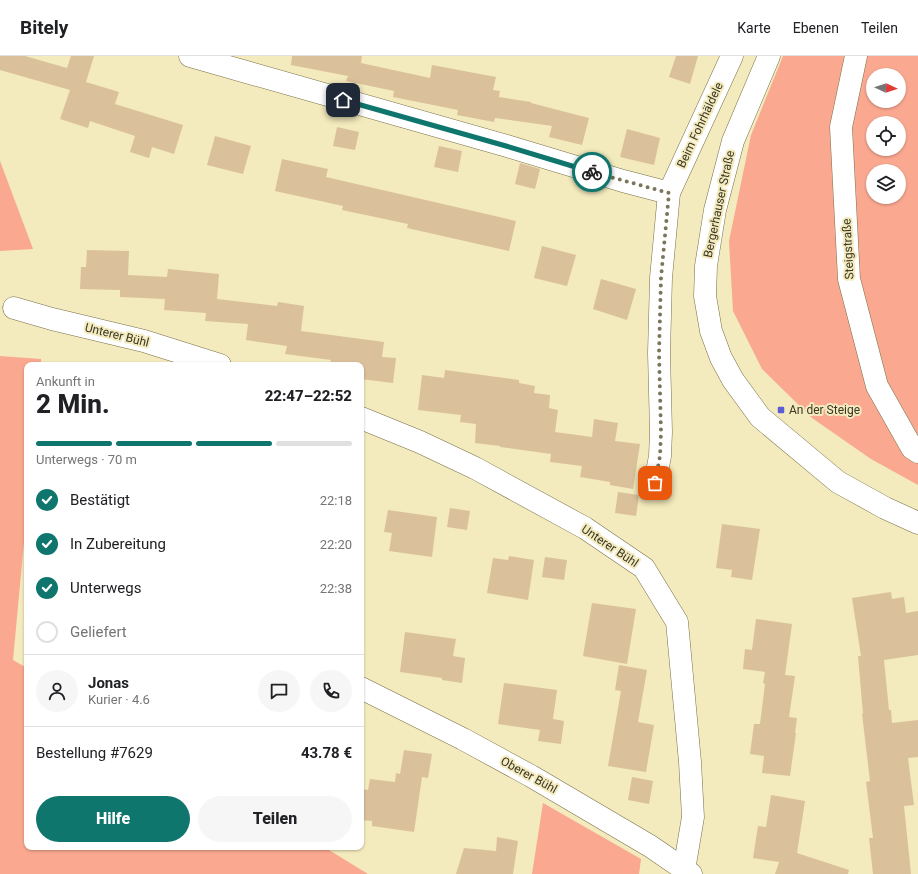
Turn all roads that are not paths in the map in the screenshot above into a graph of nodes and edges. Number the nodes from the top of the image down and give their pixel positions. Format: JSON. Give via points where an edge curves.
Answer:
{"nodes":[{"id":1,"x":190,"y":56,"type":"edge"},
{"id":2,"x":732,"y":56,"type":"edge"},
{"id":3,"x":769,"y":56,"type":"edge"},
{"id":4,"x":856,"y":56,"type":"edge"},
{"id":5,"x":669,"y":193,"type":"junction"},
{"id":6,"x":14,"y":308,"type":"dead end"},
{"id":7,"x":210,"y":362,"type":"edge"},
{"id":8,"x":364,"y":419,"type":"edge"},
{"id":9,"x":918,"y":452,"type":"edge"},
{"id":10,"x":655,"y":483,"type":"dead end"},
{"id":11,"x":918,"y":523,"type":"edge"},
{"id":12,"x":364,"y":690,"type":"edge"},
{"id":13,"x":688,"y":872,"type":"edge"}],
"edges":[{"from":1,"to":5,"type":"street","via":[[623,182]]},
{"from":2,"to":5,"type":"street","name":"Beim Fohrhäldele"},
{"from":3,"to":11,"type":"street","name":"Bergerhauser Straße","via":[[733,140],[715,210],[706,266],[705,296],[711,331],[733,380],[760,417],[838,482]]},
{"from":4,"to":9,"type":"street","name":"Steigstraße","via":[[841,127],[848,280],[877,386],[912,448]]},
{"from":5,"to":10,"type":"street","name":"Beim Fohrhäldele","via":[[661,278],[661,432]]},
{"from":6,"to":7,"type":"street","name":"Unterer Bühl","via":[[144,341]]},
{"from":8,"to":13,"type":"street","name":"Unterer Bühl","via":[[475,468],[585,528],[644,568],[677,622],[690,762],[692,817]]},
{"from":12,"to":13,"type":"street","name":"Oberer Bühl","via":[[531,776],[650,846]]}]}
